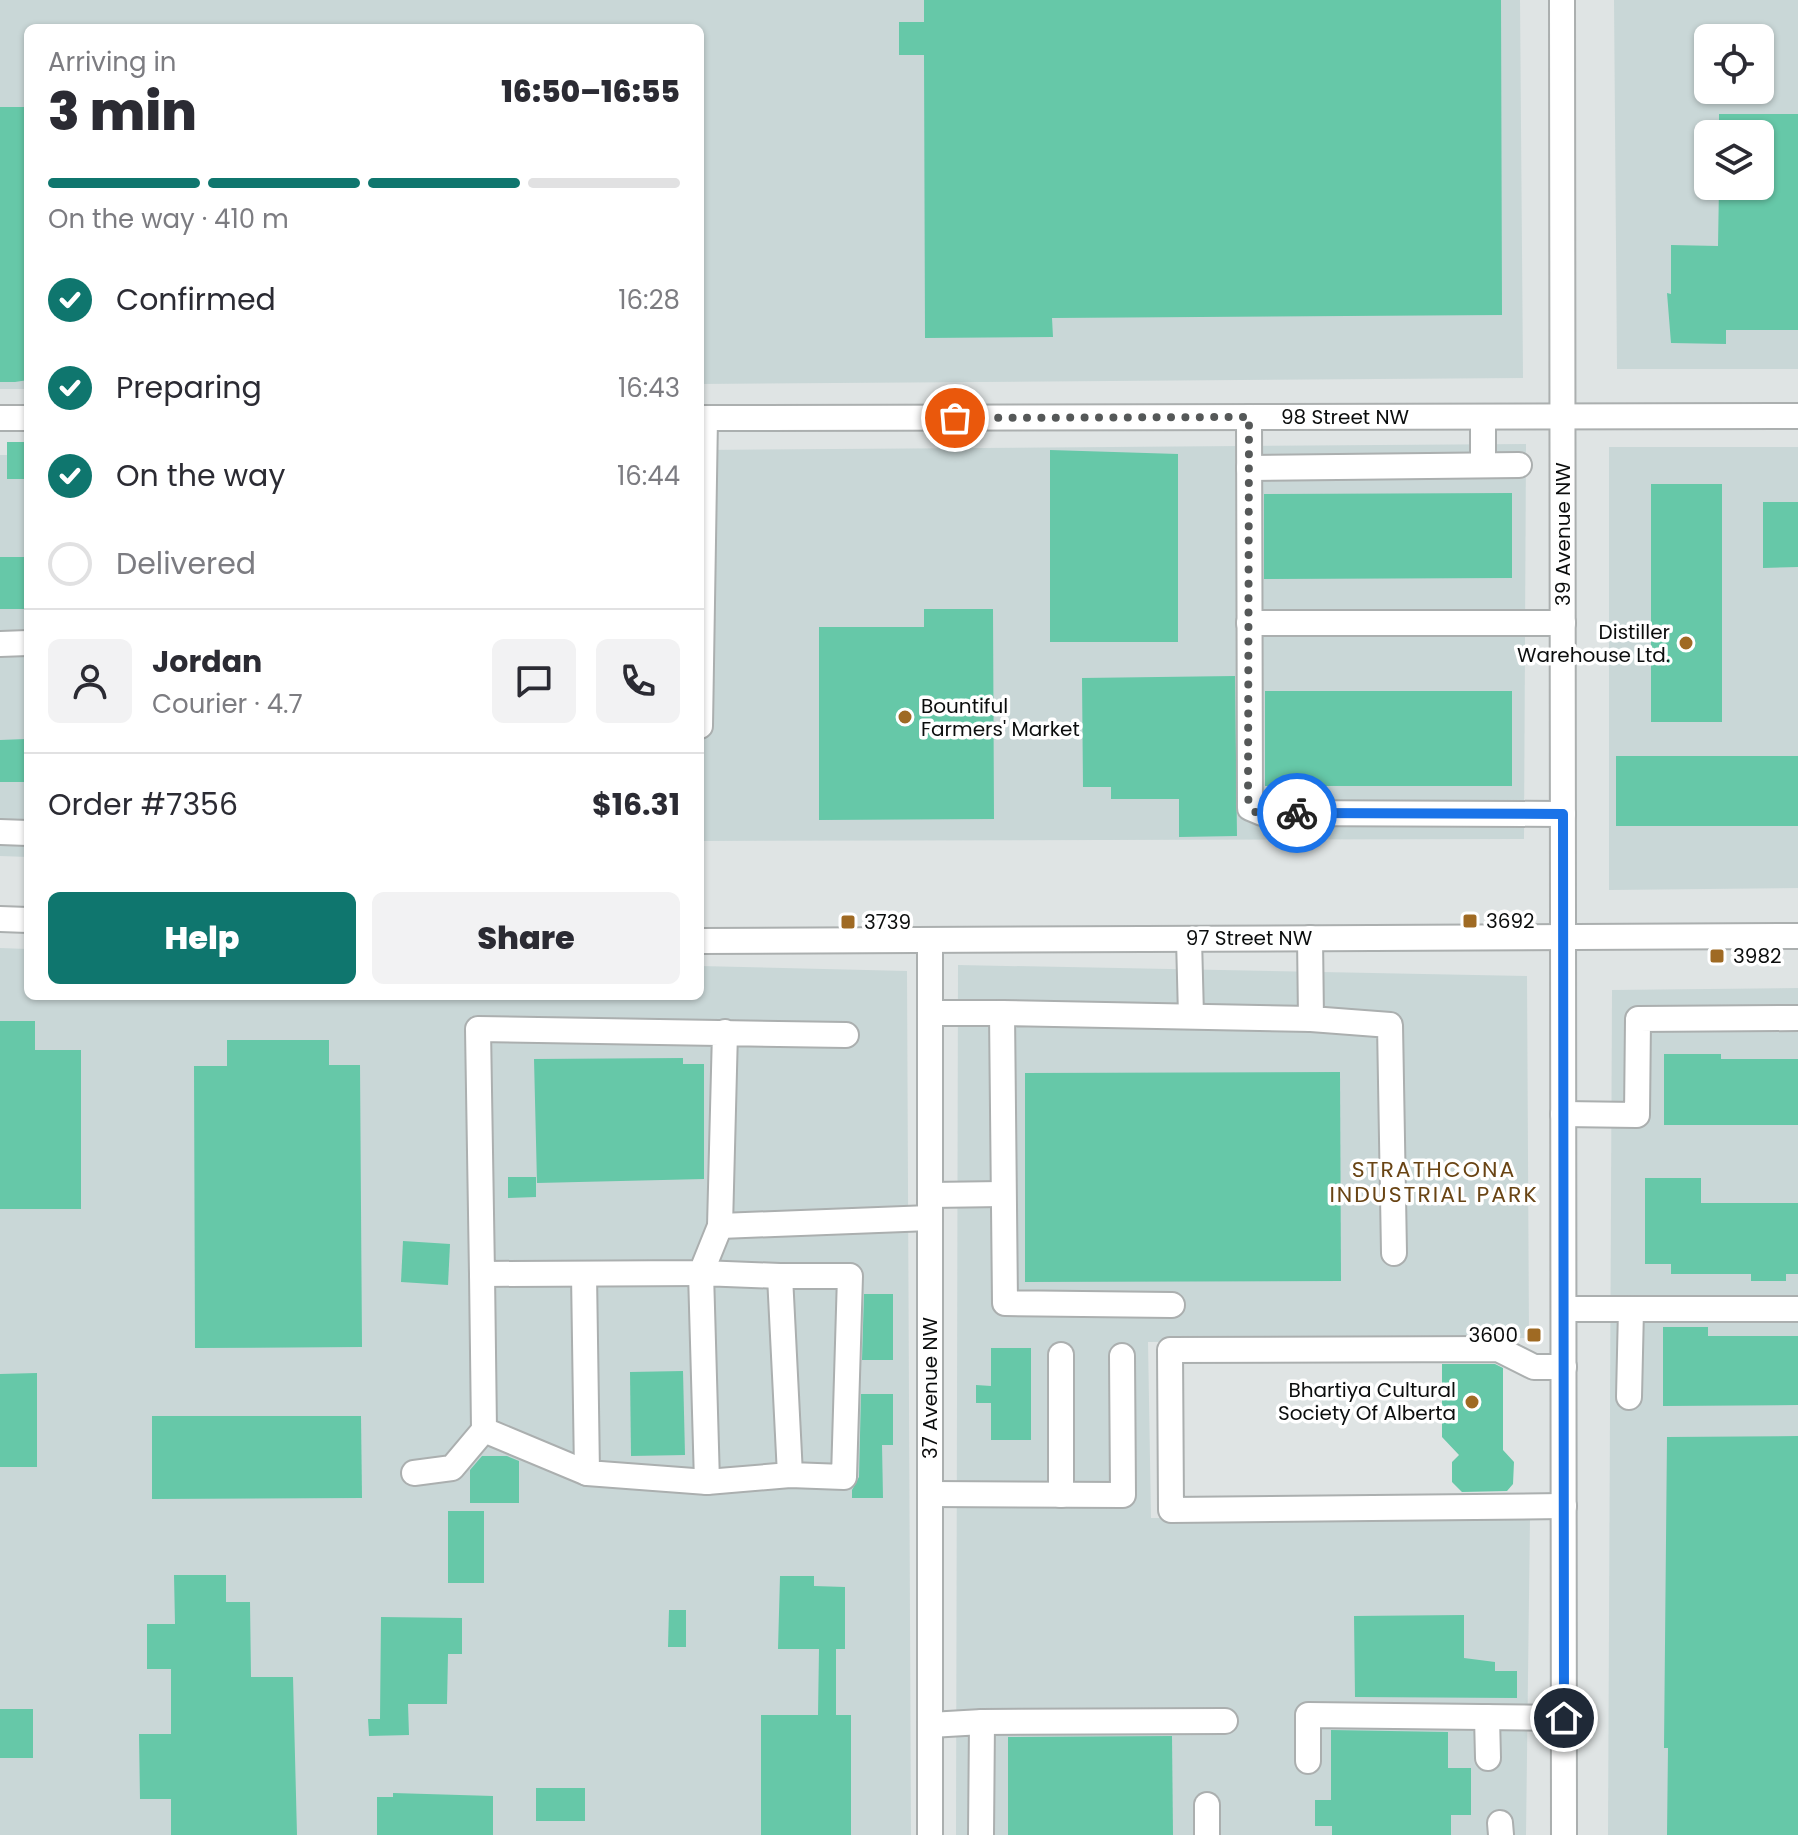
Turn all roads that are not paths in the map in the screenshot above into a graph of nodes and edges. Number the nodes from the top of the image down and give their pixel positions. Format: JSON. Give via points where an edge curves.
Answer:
{"nodes":[{"id":1,"x":1562,"y":0,"type":"edge"},
{"id":2,"x":1798,"y":416,"type":"edge"},
{"id":3,"x":1249,"y":417,"type":"junction"},
{"id":4,"x":1483,"y":417,"type":"junction"},
{"id":5,"x":1563,"y":417,"type":"junction"},
{"id":6,"x":0,"y":418,"type":"edge"},
{"id":7,"x":24,"y":418,"type":"edge"},
{"id":8,"x":704,"y":418,"type":"edge"},
{"id":9,"x":1483,"y":465,"type":"junction"},
{"id":10,"x":1519,"y":465,"type":"dead end"},
{"id":11,"x":1249,"y":468,"type":"junction"},
{"id":12,"x":1249,"y":623,"type":"junction"},
{"id":13,"x":1563,"y":623,"type":"junction"},
{"id":14,"x":24,"y":643,"type":"edge"},
{"id":15,"x":0,"y":644,"type":"edge"},
{"id":16,"x":1563,"y":814,"type":"junction"},
{"id":17,"x":0,"y":832,"type":"edge"},
{"id":18,"x":24,"y":833,"type":"edge"},
{"id":19,"x":0,"y":919,"type":"edge"},
{"id":20,"x":24,"y":920,"type":"edge"},
{"id":21,"x":1563,"y":936,"type":"junction"},
{"id":22,"x":1798,"y":936,"type":"edge"},
{"id":23,"x":1310,"y":938,"type":"junction"},
{"id":24,"x":1189,"y":939,"type":"junction"},
{"id":25,"x":930,"y":940,"type":"junction"},
{"id":26,"x":704,"y":941,"type":"edge"},
{"id":27,"x":930,"y":1013,"type":"junction"},
{"id":28,"x":1002,"y":1013,"type":"junction"},
{"id":29,"x":1191,"y":1016,"type":"junction"},
{"id":30,"x":1798,"y":1018,"type":"edge"},
{"id":31,"x":1311,"y":1019,"type":"junction"},
{"id":32,"x":725,"y":1032,"type":"junction"},
{"id":33,"x":846,"y":1035,"type":"dead end"},
{"id":34,"x":1563,"y":1114,"type":"junction"},
{"id":35,"x":1003,"y":1194,"type":"junction"},
{"id":36,"x":930,"y":1206,"type":"junction"},
{"id":37,"x":720,"y":1226,"type":"junction"},
{"id":38,"x":1394,"y":1253,"type":"dead end"},
{"id":39,"x":701,"y":1273,"type":"junction"},
{"id":40,"x":482,"y":1274,"type":"junction"},
{"id":41,"x":584,"y":1274,"type":"junction"},
{"id":42,"x":780,"y":1276,"type":"junction"},
{"id":43,"x":1172,"y":1305,"type":"dead end"},
{"id":44,"x":1564,"y":1309,"type":"junction"},
{"id":45,"x":1631,"y":1309,"type":"junction"},
{"id":46,"x":1798,"y":1309,"type":"edge"},
{"id":47,"x":1061,"y":1355,"type":"dead end"},
{"id":48,"x":1122,"y":1356,"type":"dead end"},
{"id":49,"x":1564,"y":1367,"type":"junction"},
{"id":50,"x":1629,"y":1397,"type":"dead end"},
{"id":51,"x":484,"y":1430,"type":"junction"},
{"id":52,"x":414,"y":1473,"type":"dead end"},
{"id":53,"x":587,"y":1473,"type":"junction"},
{"id":54,"x":790,"y":1475,"type":"junction"},
{"id":55,"x":707,"y":1482,"type":"junction"},
{"id":56,"x":930,"y":1494,"type":"junction"},
{"id":57,"x":1061,"y":1495,"type":"junction"},
{"id":58,"x":1564,"y":1506,"type":"junction"},
{"id":59,"x":1487,"y":1717,"type":"junction"},
{"id":60,"x":1564,"y":1718,"type":"junction"},
{"id":61,"x":1225,"y":1721,"type":"dead end"},
{"id":62,"x":982,"y":1722,"type":"junction"},
{"id":63,"x":930,"y":1725,"type":"junction"},
{"id":64,"x":1488,"y":1758,"type":"dead end"},
{"id":65,"x":1308,"y":1761,"type":"dead end"},
{"id":66,"x":1207,"y":1805,"type":"dead end"},
{"id":67,"x":930,"y":1835,"type":"edge"},
{"id":68,"x":981,"y":1835,"type":"edge"},
{"id":69,"x":1207,"y":1835,"type":"edge"},
{"id":70,"x":1564,"y":1835,"type":"edge"}],
"edges":[{"from":1,"to":5,"type":"street","name":"39 Avenue NW"},
{"from":2,"to":5,"type":"street","name":"98 Street NW"},
{"from":3,"to":4,"type":"street","name":"98 Street NW"},
{"from":3,"to":8,"type":"street","name":"98 Street NW"},
{"from":3,"to":11,"type":"street"},
{"from":4,"to":5,"type":"street","name":"98 Street NW"},
{"from":4,"to":9,"type":"street"},
{"from":5,"to":13,"type":"street","name":"39 Avenue NW"},
{"from":6,"to":7,"type":"street"},
{"from":9,"to":10,"type":"street"},
{"from":9,"to":11,"type":"street"},
{"from":11,"to":12,"type":"street"},
{"from":12,"to":13,"type":"street"},
{"from":12,"to":16,"type":"street","via":[[1248,799],[1255,812]]},
{"from":13,"to":16,"type":"street","name":"39 Avenue NW"},
{"from":14,"to":15,"type":"street"},
{"from":16,"to":21,"type":"street","name":"39 Avenue NW"},
{"from":17,"to":18,"type":"street"},
{"from":19,"to":20,"type":"street"},
{"from":21,"to":22,"type":"street","name":"97 Street NW"},
{"from":21,"to":23,"type":"street","name":"97 Street NW"},
{"from":21,"to":34,"type":"street","name":"39 Avenue NW"},
{"from":23,"to":24,"type":"street","name":"97 Street NW"},
{"from":23,"to":31,"type":"street"},
{"from":24,"to":25,"type":"street","name":"97 Street NW"},
{"from":24,"to":29,"type":"street"},
{"from":25,"to":26,"type":"street","name":"97 Street NW"},
{"from":25,"to":27,"type":"street","name":"37 Avenue NW"},
{"from":27,"to":28,"type":"street"},
{"from":27,"to":36,"type":"street","name":"37 Avenue NW"},
{"from":28,"to":29,"type":"street"},
{"from":28,"to":35,"type":"street"},
{"from":29,"to":31,"type":"street"},
{"from":30,"to":34,"type":"street","via":[[1638,1019],[1637,1115]]},
{"from":31,"to":38,"type":"street","via":[[1390,1025]]},
{"from":32,"to":33,"type":"street"},
{"from":32,"to":37,"type":"street"},
{"from":32,"to":40,"type":"street","via":[[478,1029]]},
{"from":34,"to":44,"type":"street","name":"39 Avenue NW"},
{"from":35,"to":36,"type":"street"},
{"from":35,"to":43,"type":"street","via":[[1005,1303]]},
{"from":36,"to":37,"type":"street"},
{"from":36,"to":56,"type":"street","name":"37 Avenue NW"},
{"from":37,"to":39,"type":"street"},
{"from":39,"to":41,"type":"street"},
{"from":39,"to":42,"type":"street"},
{"from":39,"to":55,"type":"street"},
{"from":40,"to":41,"type":"street"},
{"from":40,"to":51,"type":"street"},
{"from":41,"to":53,"type":"street"},
{"from":42,"to":54,"type":"street"},
{"from":42,"to":54,"type":"street","via":[[850,1276],[844,1477]]},
{"from":44,"to":45,"type":"street"},
{"from":44,"to":49,"type":"street","name":"39 Avenue NW"},
{"from":45,"to":46,"type":"street"},
{"from":45,"to":50,"type":"street"},
{"from":47,"to":57,"type":"street"},
{"from":48,"to":57,"type":"street","via":[[1123,1495]]},
{"from":49,"to":58,"type":"street","name":"39 Avenue NW"},
{"from":49,"to":58,"type":"street","via":[[1534,1367],[1498,1349],[1170,1350],[1171,1510]]},
{"from":51,"to":52,"type":"street","via":[[452,1468]]},
{"from":51,"to":53,"type":"street"},
{"from":53,"to":55,"type":"street"},
{"from":54,"to":55,"type":"street"},
{"from":56,"to":57,"type":"street"},
{"from":56,"to":63,"type":"street","name":"37 Avenue NW"},
{"from":58,"to":60,"type":"street","name":"39 Avenue NW"},
{"from":59,"to":60,"type":"street"},
{"from":59,"to":64,"type":"street"},
{"from":59,"to":65,"type":"street","via":[[1308,1715]]},
{"from":60,"to":70,"type":"street","name":"39 Avenue NW"},
{"from":61,"to":62,"type":"street"},
{"from":62,"to":63,"type":"street"},
{"from":62,"to":68,"type":"street"},
{"from":63,"to":67,"type":"street","name":"37 Avenue NW"},
{"from":66,"to":69,"type":"street"}]}
